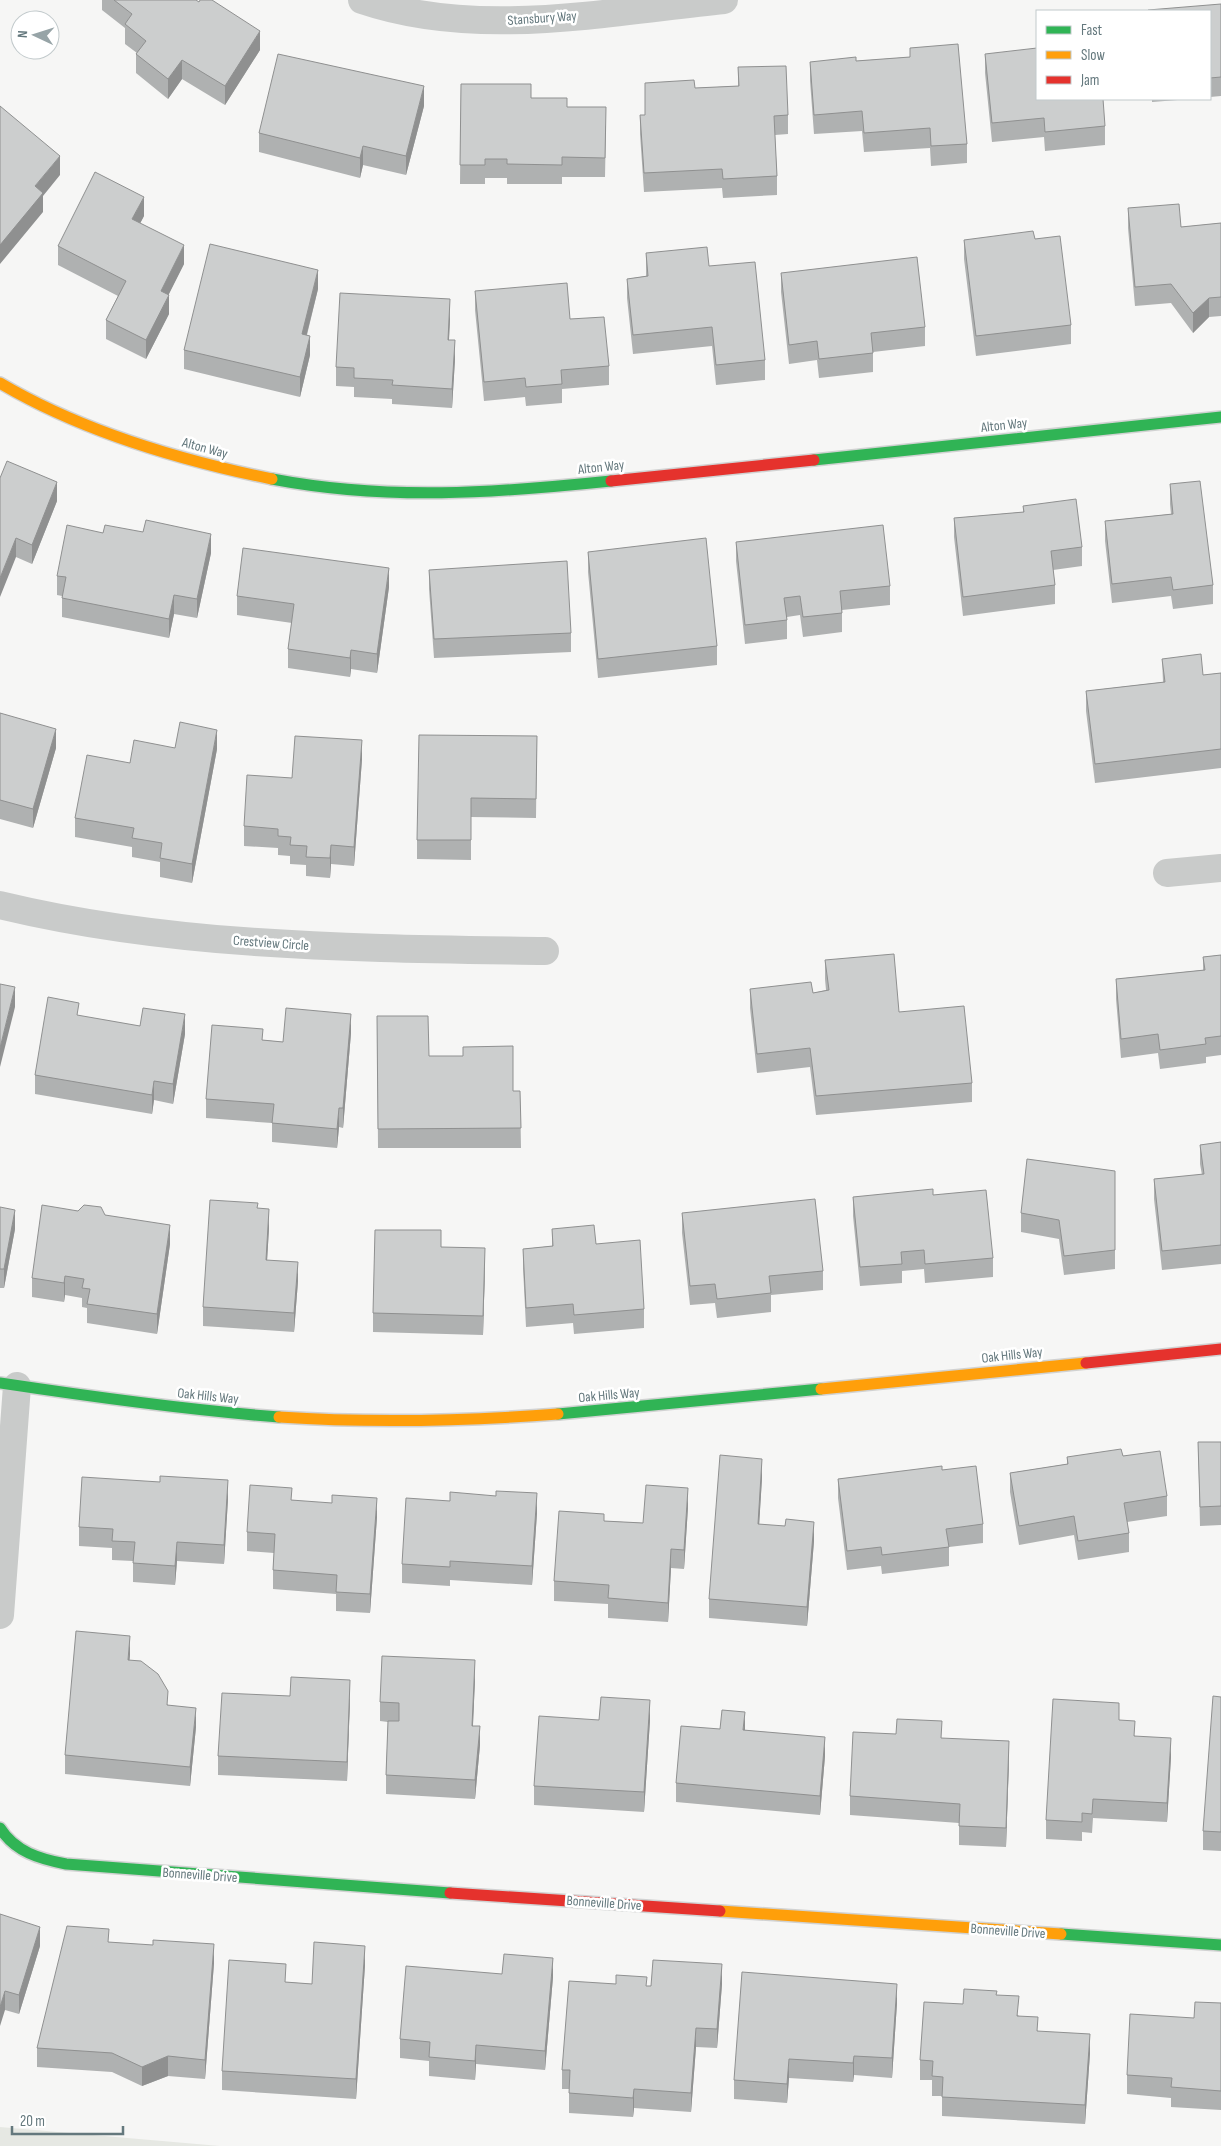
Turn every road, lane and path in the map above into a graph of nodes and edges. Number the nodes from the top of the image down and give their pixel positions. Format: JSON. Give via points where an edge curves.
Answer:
{"nodes":[{"id":1,"x":362,"y":0,"type":"edge"},
{"id":2,"x":724,"y":0,"type":"edge"},
{"id":3,"x":0,"y":383,"type":"edge"},
{"id":4,"x":1221,"y":417,"type":"edge"},
{"id":5,"x":1221,"y":868,"type":"edge"},
{"id":6,"x":1167,"y":873,"type":"dead end"},
{"id":7,"x":0,"y":905,"type":"edge"},
{"id":8,"x":545,"y":951,"type":"dead end"},
{"id":9,"x":1221,"y":1349,"type":"edge"},
{"id":10,"x":8,"y":1384,"type":"edge"},
{"id":11,"x":0,"y":1614,"type":"edge"},
{"id":12,"x":0,"y":1828,"type":"edge"},
{"id":13,"x":1221,"y":1945,"type":"edge"}],
"edges":[{"from":1,"to":2,"type":"street","name":"Stansbury Way","via":[[436,17],[496,20],[554,18]]},
{"from":3,"to":4,"type":"street","name":"Alton Way","via":[[86,424],[158,451],[223,469],[331,486],[413,494],[544,488]]},
{"from":5,"to":6,"type":"street"},
{"from":7,"to":8,"type":"street","name":"Crestview Circle","via":[[99,925],[272,945]]},
{"from":9,"to":10,"type":"street","name":"Oak Hills Way","via":[[622,1410],[473,1420],[386,1421],[200,1411]]},
{"from":10,"to":11,"type":"street"},
{"from":12,"to":13,"type":"street","name":"Bonneville Drive","via":[[15,1846],[33,1856],[66,1864]]}]}
